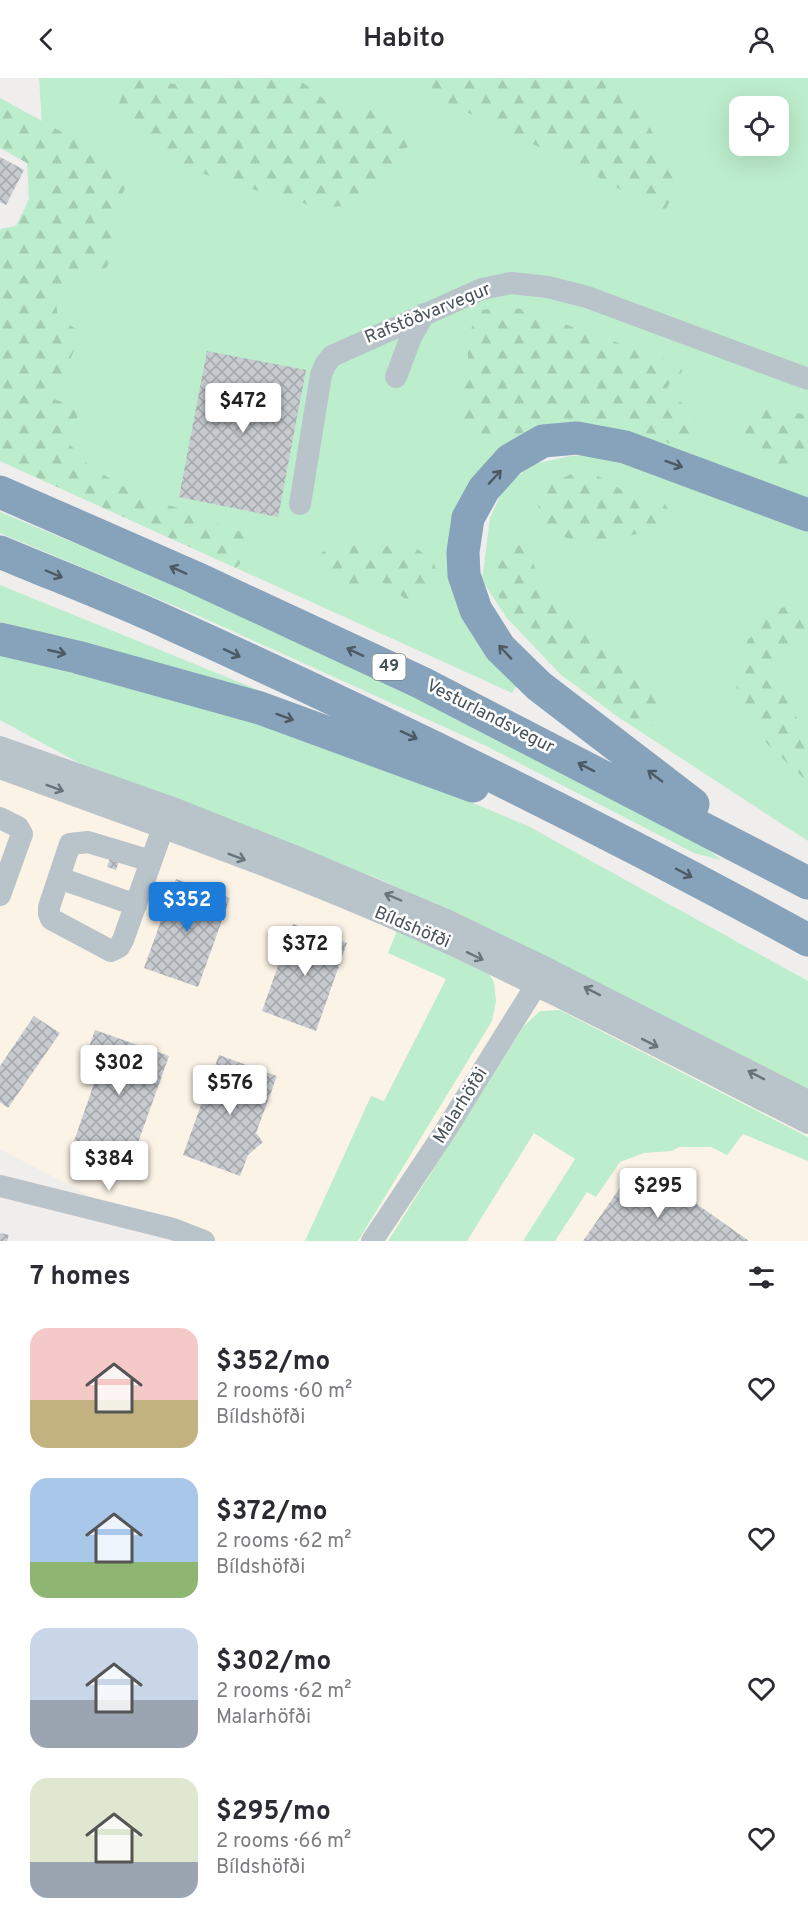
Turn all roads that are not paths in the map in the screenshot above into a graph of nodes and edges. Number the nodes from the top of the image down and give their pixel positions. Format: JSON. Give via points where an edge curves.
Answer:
{"nodes":[{"id":1,"x":424,"y":314,"type":"junction"},
{"id":2,"x":396,"y":376,"type":"dead end"},
{"id":3,"x":808,"y":379,"type":"edge"},
{"id":4,"x":0,"y":492,"type":"edge"},
{"id":5,"x":300,"y":504,"type":"dead end"},
{"id":6,"x":808,"y":515,"type":"edge"},
{"id":7,"x":0,"y":552,"type":"edge"},
{"id":8,"x":0,"y":639,"type":"edge"},
{"id":9,"x":0,"y":747,"type":"edge"},
{"id":10,"x":0,"y":768,"type":"edge"},
{"id":11,"x":0,"y":818,"type":"edge"},
{"id":12,"x":166,"y":818,"type":"junction"},
{"id":13,"x":632,"y":845,"type":"junction"},
{"id":14,"x":151,"y":861,"type":"junction"},
{"id":15,"x":769,"y":861,"type":"junction"},
{"id":16,"x":5,"y":868,"type":"edge"},
{"id":17,"x":59,"y":878,"type":"junction"},
{"id":18,"x":808,"y":883,"type":"edge"},
{"id":19,"x":0,"y":894,"type":"edge"},
{"id":20,"x":135,"y":905,"type":"junction"},
{"id":21,"x":808,"y":940,"type":"edge"},
{"id":22,"x":541,"y":977,"type":"junction"},
{"id":23,"x":808,"y":1101,"type":"edge"},
{"id":24,"x":808,"y":1123,"type":"edge"},
{"id":25,"x":0,"y":1186,"type":"edge"},
{"id":26,"x":204,"y":1241,"type":"edge"},
{"id":27,"x":372,"y":1241,"type":"edge"}],
"edges":[{"from":1,"to":2,"type":"street"},
{"from":1,"to":3,"type":"street","name":"Rafstöðvarvegur","via":[[482,289],[512,283],[548,287],[587,297]]},
{"from":1,"to":5,"type":"street","name":"Rafstöðvarvegur","via":[[345,349],[325,365]]},
{"from":15,"to":4,"type":"highway","name":"Vesturlandsvegur","number":"49","one_way":true,"via":[[422,683]]},
{"from":15,"to":6,"type":"highway","one_way":true,"via":[[539,686],[500,648],[476,610],[464,575],[463,552],[468,518],[484,489],[510,460],[543,441],[576,438],[625,447]]},
{"from":7,"to":13,"type":"highway","one_way":true,"via":[[170,623],[450,754]]},
{"from":8,"to":13,"type":"highway","one_way":true,"via":[[260,708]]},
{"from":9,"to":12,"type":"street","name":"Bíldshöfði"},
{"from":10,"to":12,"type":"street","name":"Bíldshöfði","one_way":true},
{"from":11,"to":16,"type":"street","via":[[18,827],[22,834]]},
{"from":12,"to":14,"type":"street"},
{"from":12,"to":22,"type":"street","name":"Bíldshöfði","via":[[402,901],[487,938]]},
{"from":13,"to":21,"type":"highway","one_way":true},
{"from":14,"to":17,"type":"street","via":[[88,842],[70,844]]},
{"from":14,"to":20,"type":"street"},
{"from":15,"to":18,"type":"highway","name":"Vesturlandsvegur","number":"49"},
{"from":16,"to":19,"type":"street"},
{"from":17,"to":20,"type":"street"},
{"from":17,"to":20,"type":"street","via":[[49,907],[51,919],[111,951],[123,940]]},
{"from":23,"to":22,"type":"street","name":"Bíldshöfði","one_way":true},
{"from":22,"to":24,"type":"street","name":"Bíldshöfði","one_way":true},
{"from":22,"to":27,"type":"street","name":"Malarhöfði"},
{"from":25,"to":26,"type":"street","via":[[173,1229]]}]}
